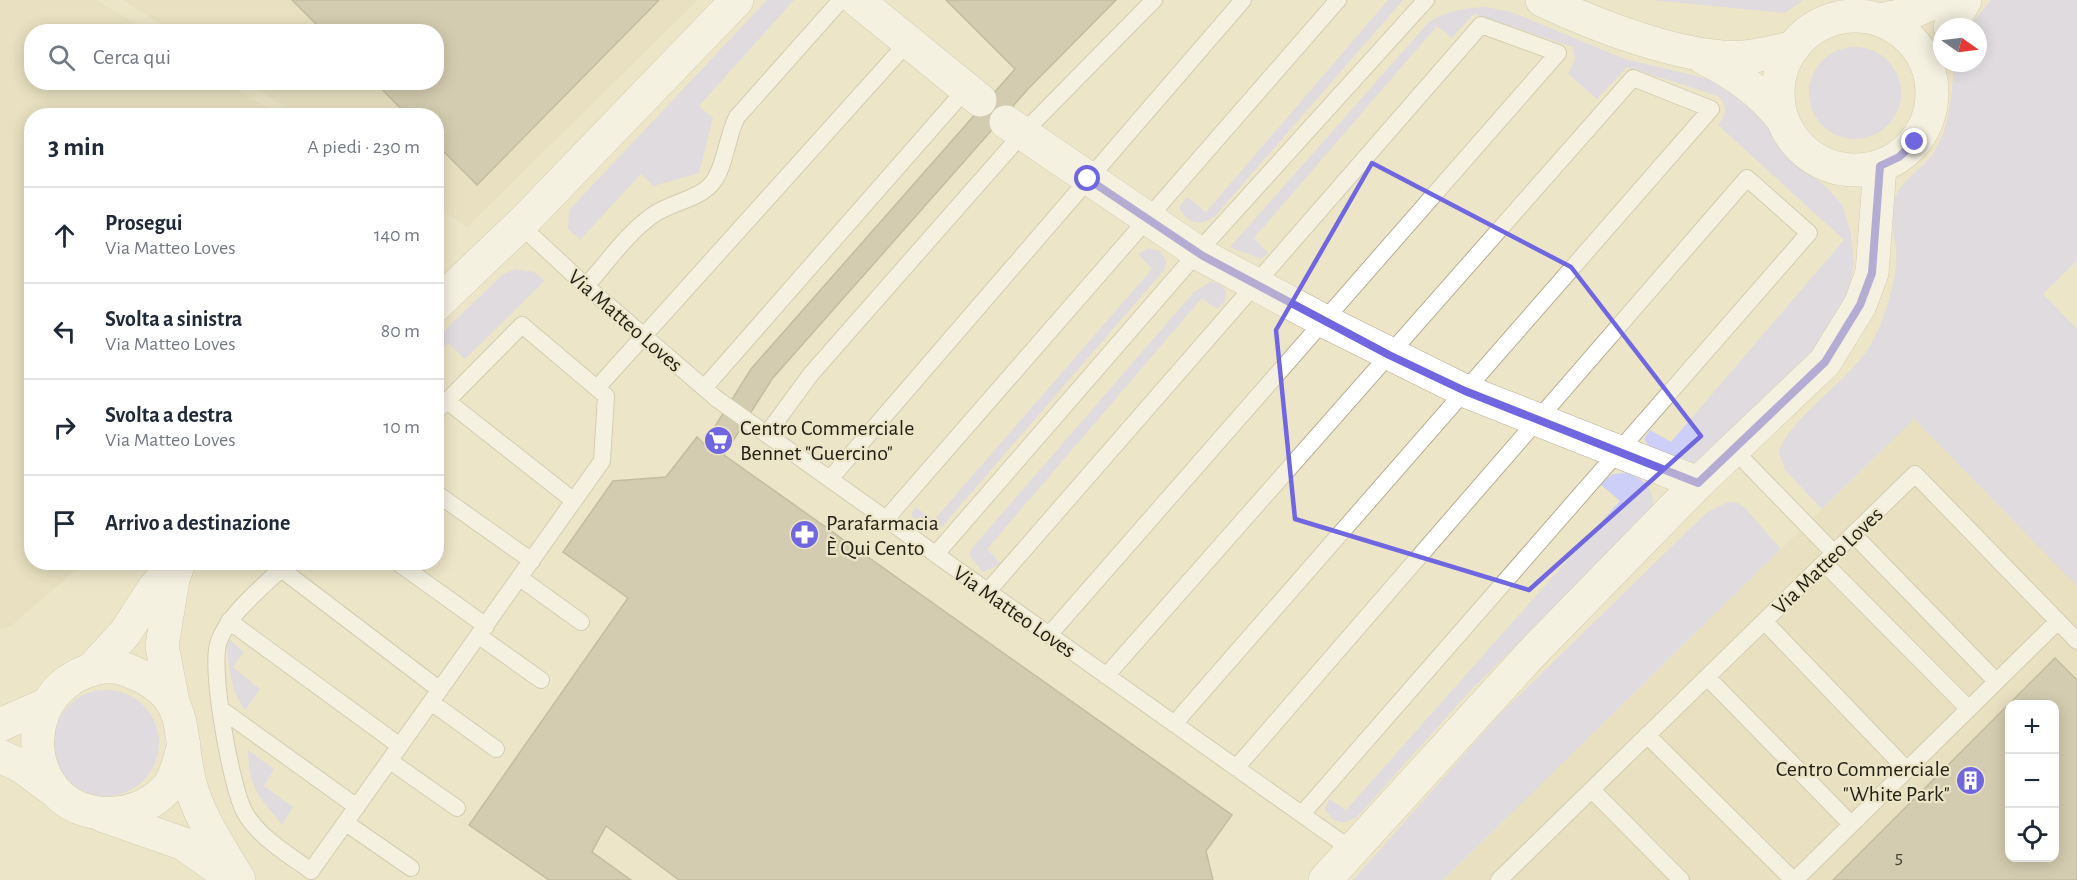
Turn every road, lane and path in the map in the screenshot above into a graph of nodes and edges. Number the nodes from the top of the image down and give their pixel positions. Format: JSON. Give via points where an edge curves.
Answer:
{"nodes":[{"id":1,"x":737,"y":0,"type":"edge"},
{"id":2,"x":841,"y":0,"type":"edge"},
{"id":3,"x":857,"y":0,"type":"edge"},
{"id":4,"x":1154,"y":0,"type":"edge"},
{"id":5,"x":1243,"y":0,"type":"edge"},
{"id":6,"x":1338,"y":0,"type":"edge"},
{"id":7,"x":1426,"y":0,"type":"edge"},
{"id":8,"x":1542,"y":0,"type":"edge"},
{"id":9,"x":1940,"y":0,"type":"edge"},
{"id":10,"x":1965,"y":0,"type":"edge"},
{"id":11,"x":1955,"y":18,"type":"edge"},
{"id":12,"x":1880,"y":20,"type":"junction"},
{"id":13,"x":908,"y":42,"type":"junction"},
{"id":14,"x":1794,"y":47,"type":"junction"},
{"id":15,"x":1689,"y":50,"type":"junction"},
{"id":16,"x":1933,"y":72,"type":"edge"},
{"id":17,"x":1931,"y":80,"type":"junction"},
{"id":18,"x":973,"y":94,"type":"joint"},
{"id":19,"x":1783,"y":120,"type":"junction"},
{"id":20,"x":1014,"y":128,"type":"junction"},
{"id":21,"x":1880,"y":166,"type":"junction"},
{"id":22,"x":1834,"y":168,"type":"junction"},
{"id":23,"x":1088,"y":179,"type":"junction"},
{"id":24,"x":1147,"y":219,"type":"junction"},
{"id":25,"x":520,"y":225,"type":"junction"},
{"id":26,"x":1872,"y":245,"type":"junction"},
{"id":27,"x":1197,"y":253,"type":"junction"},
{"id":28,"x":1255,"y":284,"type":"junction"},
{"id":29,"x":586,"y":286,"type":"junction"},
{"id":30,"x":444,"y":297,"type":"edge"},
{"id":31,"x":1324,"y":321,"type":"junction"},
{"id":32,"x":644,"y":336,"type":"junction"},
{"id":33,"x":1389,"y":355,"type":"junction"},
{"id":34,"x":597,"y":388,"type":"junction"},
{"id":35,"x":704,"y":388,"type":"junction"},
{"id":36,"x":1465,"y":391,"type":"junction"},
{"id":37,"x":444,"y":405,"type":"edge"},
{"id":38,"x":444,"y":408,"type":"edge"},
{"id":39,"x":1538,"y":419,"type":"junction"},
{"id":40,"x":767,"y":434,"type":"junction"},
{"id":41,"x":1733,"y":449,"type":"junction"},
{"id":42,"x":1618,"y":452,"type":"junction"},
{"id":43,"x":830,"y":479,"type":"junction"},
{"id":44,"x":1698,"y":483,"type":"junction"},
{"id":45,"x":444,"y":499,"type":"edge"},
{"id":46,"x":574,"y":501,"type":"junction"},
{"id":47,"x":886,"y":519,"type":"junction"},
{"id":48,"x":1854,"y":535,"type":"junction"},
{"id":49,"x":936,"y":555,"type":"junction"},
{"id":50,"x":1829,"y":558,"type":"junction"},
{"id":51,"x":532,"y":561,"type":"junction"},
{"id":52,"x":171,"y":570,"type":"edge"},
{"id":53,"x":176,"y":570,"type":"edge"},
{"id":54,"x":280,"y":570,"type":"edge"},
{"id":55,"x":289,"y":570,"type":"edge"},
{"id":56,"x":407,"y":570,"type":"edge"},
{"id":57,"x":520,"y":578,"type":"junction"},
{"id":58,"x":988,"y":591,"type":"junction"},
{"id":59,"x":229,"y":621,"type":"junction"},
{"id":60,"x":1764,"y":621,"type":"junction"},
{"id":61,"x":2058,"y":621,"type":"junction"},
{"id":62,"x":580,"y":622,"type":"dead end"},
{"id":63,"x":482,"y":631,"type":"junction"},
{"id":64,"x":1049,"y":635,"type":"junction"},
{"id":65,"x":2077,"y":641,"type":"edge"},
{"id":66,"x":91,"y":670,"type":"junction"},
{"id":67,"x":1106,"y":676,"type":"junction"},
{"id":68,"x":1707,"y":677,"type":"junction"},
{"id":69,"x":541,"y":680,"type":"dead end"},
{"id":70,"x":1996,"y":681,"type":"junction"},
{"id":71,"x":436,"y":696,"type":"junction"},
{"id":72,"x":173,"y":702,"type":"junction"},
{"id":73,"x":45,"y":705,"type":"junction"},
{"id":74,"x":1968,"y":709,"type":"junction"},
{"id":75,"x":222,"y":710,"type":"junction"},
{"id":76,"x":1174,"y":723,"type":"junction"},
{"id":77,"x":0,"y":725,"type":"edge"},
{"id":78,"x":1647,"y":735,"type":"junction"},
{"id":79,"x":184,"y":745,"type":"junction"},
{"id":80,"x":400,"y":746,"type":"junction"},
{"id":81,"x":496,"y":749,"type":"dead end"},
{"id":82,"x":0,"y":756,"type":"edge"},
{"id":83,"x":390,"y":761,"type":"junction"},
{"id":84,"x":1236,"y":768,"type":"junction"},
{"id":85,"x":1907,"y":770,"type":"junction"},
{"id":86,"x":52,"y":789,"type":"junction"},
{"id":87,"x":1592,"y":790,"type":"junction"},
{"id":88,"x":357,"y":807,"type":"junction"},
{"id":89,"x":457,"y":808,"type":"dead end"},
{"id":90,"x":93,"y":813,"type":"junction"},
{"id":91,"x":1302,"y":814,"type":"junction"},
{"id":92,"x":345,"y":823,"type":"junction"},
{"id":93,"x":1851,"y":824,"type":"junction"},
{"id":94,"x":1352,"y":850,"type":"junction"},
{"id":95,"x":411,"y":868,"type":"dead end"},
{"id":96,"x":234,"y":880,"type":"edge"},
{"id":97,"x":239,"y":880,"type":"edge"},
{"id":98,"x":1325,"y":880,"type":"edge"},
{"id":99,"x":1499,"y":880,"type":"edge"},
{"id":100,"x":1681,"y":880,"type":"edge"},
{"id":101,"x":1794,"y":880,"type":"edge"}],
"edges":[{"from":1,"to":25,"type":"street"},
{"from":2,"to":29,"type":"lane","via":[[737,117],[718,173],[707,189],[642,223]]},
{"from":3,"to":13,"type":"street"},
{"from":4,"to":20,"type":"lane"},
{"from":5,"to":23,"type":"lane"},
{"from":6,"to":24,"type":"lane"},
{"from":7,"to":27,"type":"lane"},
{"from":8,"to":15,"type":"street","via":[[1615,30]]},
{"from":9,"to":12,"type":"street","via":[[1908,14]]},
{"from":10,"to":11,"type":"street"},
{"from":12,"to":14,"type":"street","via":[[1842,17],[1807,33]]},
{"from":12,"to":17,"type":"street","via":[[1914,43]]},
{"from":13,"to":18,"type":"street"},
{"from":13,"to":32,"type":"lane"},
{"from":14,"to":15,"type":"street","via":[[1742,57]]},
{"from":14,"to":19,"type":"street","via":[[1782,70],[1778,95]]},
{"from":15,"to":19,"type":"street","via":[[1751,86]]},
{"from":16,"to":17,"type":"street"},
{"from":17,"to":21,"type":"street","via":[[1932,102],[1915,142],[1899,157]]},
{"from":18,"to":35,"type":"lane"},
{"from":19,"to":22,"type":"street","via":[[1794,141],[1812,157]]},
{"from":20,"to":23,"type":"street"},
{"from":20,"to":40,"type":"lane","via":[[811,374]]},
{"from":21,"to":22,"type":"street","via":[[1857,171]]},
{"from":21,"to":26,"type":"street"},
{"from":22,"to":26,"type":"street","via":[[1850,192]]},
{"from":23,"to":24,"type":"street"},
{"from":23,"to":43,"type":"lane"},
{"from":24,"to":27,"type":"street"},
{"from":24,"to":47,"type":"lane"},
{"from":25,"to":29,"type":"lane","name":"Via Matteo Loves"},
{"from":25,"to":30,"type":"street"},
{"from":26,"to":41,"type":"street","via":[[1872,273],[1860,305],[1825,362]]},
{"from":27,"to":28,"type":"street"},
{"from":27,"to":49,"type":"lane"},
{"from":28,"to":31,"type":"street"},
{"from":28,"to":31,"type":"lane","via":[[1481,25],[1558,53]]},
{"from":28,"to":58,"type":"lane"},
{"from":29,"to":32,"type":"lane","name":"Via Matteo Loves"},
{"from":31,"to":33,"type":"street"},
{"from":31,"to":64,"type":"lane"},
{"from":32,"to":34,"type":"lane"},
{"from":32,"to":35,"type":"lane","name":"Via Matteo Loves"},
{"from":33,"to":36,"type":"street"},
{"from":33,"to":36,"type":"lane","via":[[1633,78],[1711,109]]},
{"from":33,"to":67,"type":"lane"},
{"from":34,"to":37,"type":"lane","via":[[522,325]]},
{"from":34,"to":46,"type":"lane","via":[[606,396],[602,461]]},
{"from":35,"to":40,"type":"lane","name":"Via Matteo Loves"},
{"from":36,"to":39,"type":"street"},
{"from":36,"to":76,"type":"lane"},
{"from":38,"to":46,"type":"lane"},
{"from":39,"to":42,"type":"street"},
{"from":39,"to":42,"type":"lane","via":[[1746,178],[1809,233]]},
{"from":39,"to":84,"type":"lane"},
{"from":40,"to":43,"type":"lane","name":"Via Matteo Loves"},
{"from":41,"to":44,"type":"street"},
{"from":41,"to":50,"type":"lane"},
{"from":42,"to":44,"type":"street"},
{"from":42,"to":91,"type":"lane"},
{"from":43,"to":47,"type":"lane","name":"Via Matteo Loves"},
{"from":44,"to":94,"type":"street","via":[[1532,653]]},
{"from":45,"to":51,"type":"lane"},
{"from":46,"to":51,"type":"lane"},
{"from":47,"to":49,"type":"lane","name":"Via Matteo Loves"},
{"from":48,"to":50,"type":"lane","name":"Via Matteo Loves"},
{"from":48,"to":61,"type":"lane","name":"Via Matteo Loves","via":[[1915,474]]},
{"from":48,"to":70,"type":"lane"},
{"from":49,"to":58,"type":"lane","name":"Via Matteo Loves"},
{"from":50,"to":60,"type":"lane","name":"Via Matteo Loves"},
{"from":50,"to":74,"type":"lane"},
{"from":51,"to":57,"type":"lane"},
{"from":52,"to":66,"type":"street","via":[[125,633]]},
{"from":53,"to":72,"type":"street","via":[[162,646]]},
{"from":54,"to":59,"type":"lane"},
{"from":55,"to":71,"type":"lane"},
{"from":56,"to":63,"type":"lane"},
{"from":57,"to":62,"type":"lane"},
{"from":57,"to":63,"type":"lane"},
{"from":58,"to":64,"type":"lane","name":"Via Matteo Loves"},
{"from":59,"to":75,"type":"lane","via":[[218,642],[216,672]]},
{"from":59,"to":80,"type":"lane"},
{"from":60,"to":68,"type":"lane","name":"Via Matteo Loves"},
{"from":60,"to":85,"type":"lane"},
{"from":61,"to":65,"type":"lane","name":"Via Matteo Loves"},
{"from":61,"to":70,"type":"lane"},
{"from":63,"to":69,"type":"lane"},
{"from":63,"to":71,"type":"lane"},
{"from":64,"to":67,"type":"lane","name":"Via Matteo Loves"},
{"from":66,"to":72,"type":"street","via":[[124,669],[156,683]]},
{"from":66,"to":73,"type":"street","via":[[57,690]]},
{"from":67,"to":76,"type":"lane","name":"Via Matteo Loves"},
{"from":68,"to":78,"type":"lane","name":"Via Matteo Loves"},
{"from":68,"to":93,"type":"lane"},
{"from":70,"to":74,"type":"lane"},
{"from":71,"to":80,"type":"lane"},
{"from":71,"to":81,"type":"lane"},
{"from":72,"to":79,"type":"street","via":[[181,720]]},
{"from":73,"to":77,"type":"street"},
{"from":73,"to":86,"type":"street","via":[[37,730],[40,758]]},
{"from":74,"to":85,"type":"lane"},
{"from":75,"to":88,"type":"lane"},
{"from":75,"to":92,"type":"lane","via":[[233,782],[244,811],[265,837],[311,871]]},
{"from":76,"to":84,"type":"lane","name":"Via Matteo Loves"},
{"from":78,"to":87,"type":"lane","name":"Via Matteo Loves"},
{"from":78,"to":101,"type":"lane"},
{"from":79,"to":90,"type":"street","via":[[171,783],[153,801],[129,812]]},
{"from":79,"to":97,"type":"street","via":[[190,784],[209,828]]},
{"from":80,"to":83,"type":"lane"},
{"from":82,"to":86,"type":"street"},
{"from":83,"to":88,"type":"lane"},
{"from":83,"to":89,"type":"lane"},
{"from":84,"to":91,"type":"lane","name":"Via Matteo Loves"},
{"from":85,"to":93,"type":"lane"},
{"from":86,"to":90,"type":"street","via":[[74,806]]},
{"from":87,"to":99,"type":"lane","name":"Via Matteo Loves"},
{"from":87,"to":100,"type":"lane"},
{"from":88,"to":92,"type":"lane"},
{"from":90,"to":96,"type":"street","via":[[184,844]]},
{"from":91,"to":94,"type":"lane","name":"Via Matteo Loves"},
{"from":92,"to":95,"type":"lane"},
{"from":93,"to":101,"type":"lane"},
{"from":94,"to":98,"type":"street"}]}
